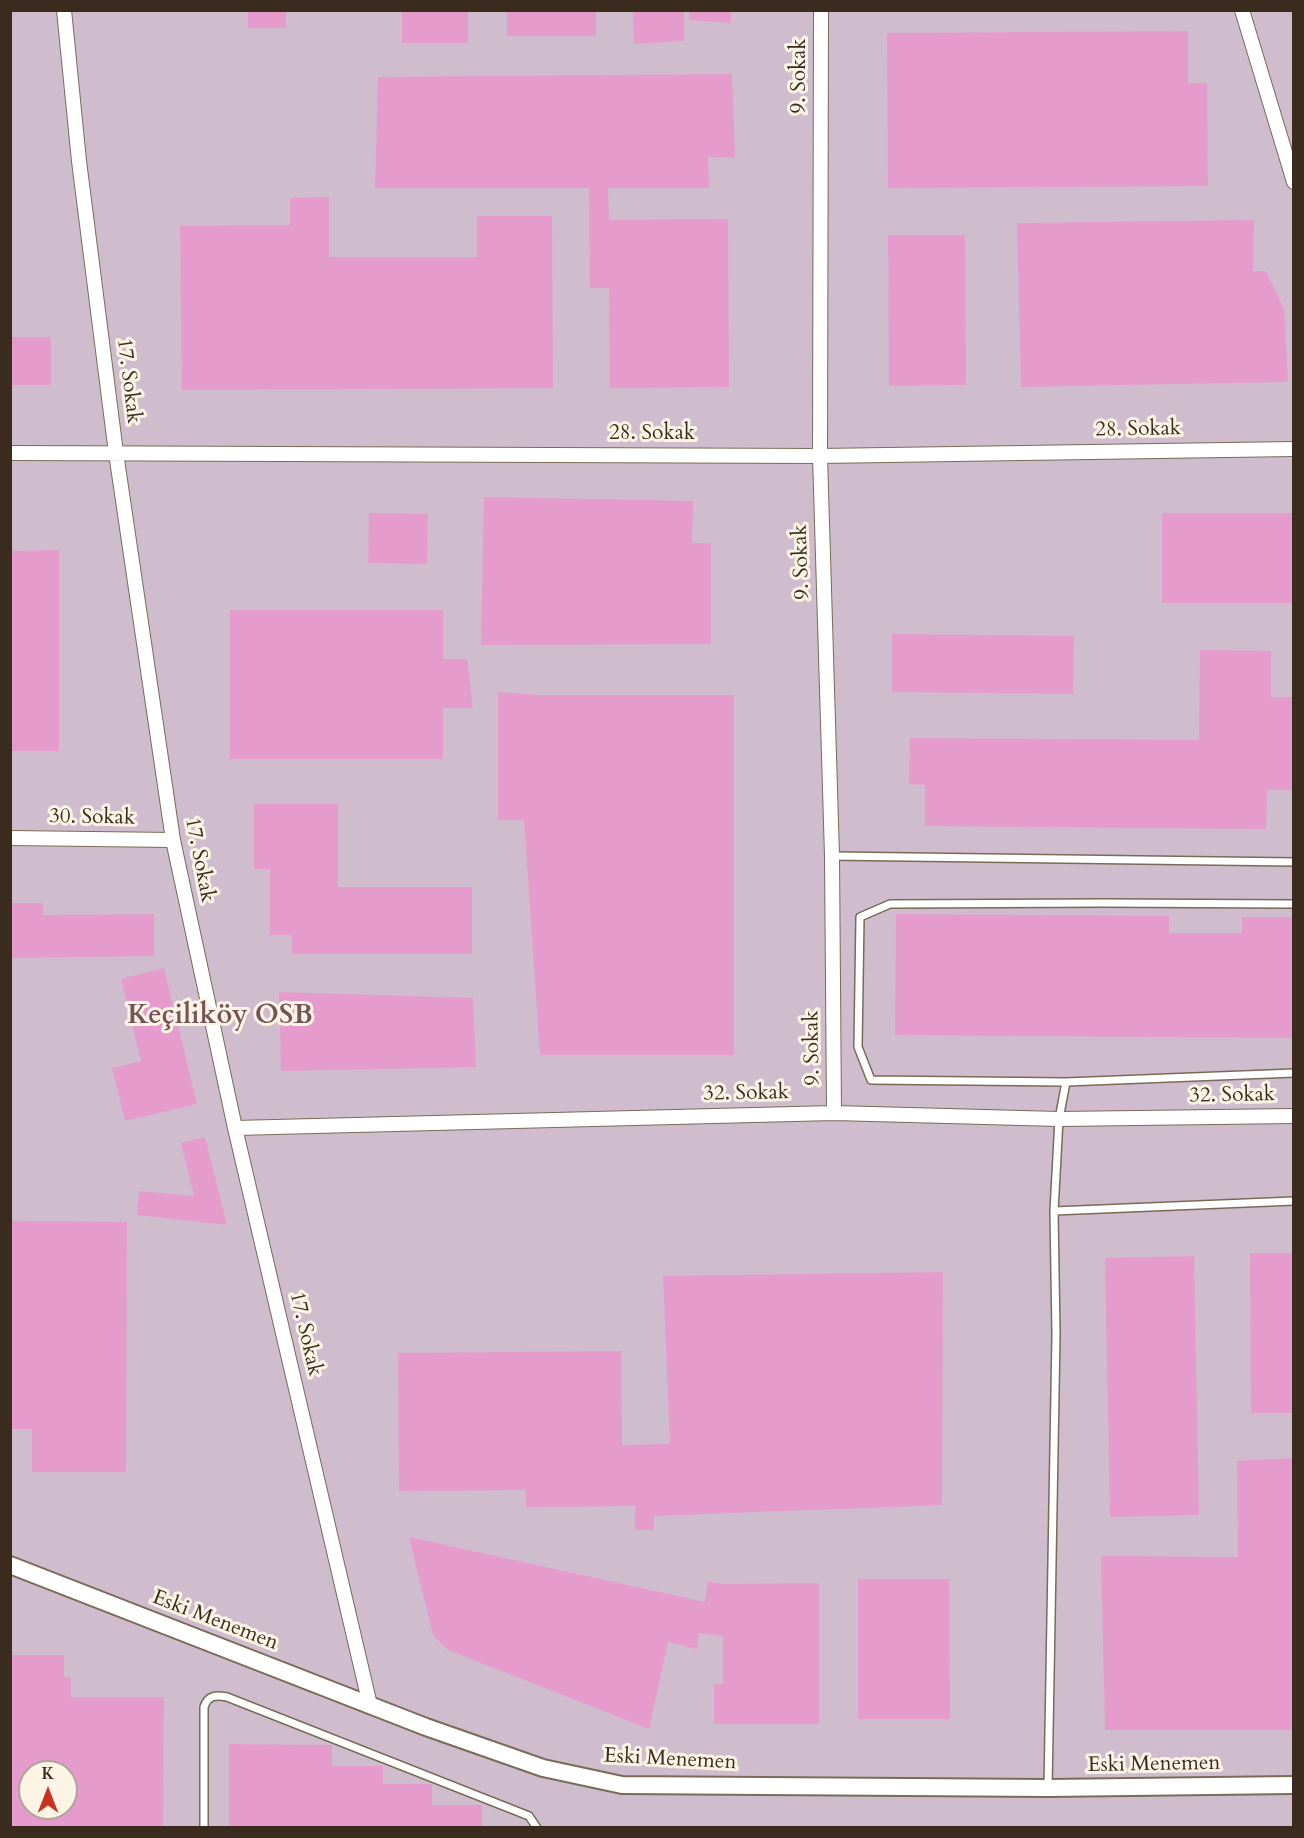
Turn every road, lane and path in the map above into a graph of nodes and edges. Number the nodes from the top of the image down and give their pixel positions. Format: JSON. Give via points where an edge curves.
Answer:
{"nodes":[{"id":1,"x":64,"y":10,"type":"edge"},
{"id":2,"x":821,"y":10,"type":"edge"},
{"id":3,"x":1242,"y":10,"type":"edge"},
{"id":4,"x":1293,"y":182,"type":"edge"},
{"id":5,"x":1293,"y":449,"type":"edge"},
{"id":6,"x":10,"y":453,"type":"edge"},
{"id":7,"x":116,"y":453,"type":"junction"},
{"id":8,"x":820,"y":456,"type":"junction"},
{"id":9,"x":10,"y":838,"type":"edge"},
{"id":10,"x":173,"y":840,"type":"junction"},
{"id":11,"x":832,"y":856,"type":"junction"},
{"id":12,"x":1293,"y":862,"type":"edge"},
{"id":13,"x":1293,"y":904,"type":"edge"},
{"id":14,"x":1293,"y":1073,"type":"edge"},
{"id":15,"x":1066,"y":1082,"type":"junction"},
{"id":16,"x":834,"y":1113,"type":"junction"},
{"id":17,"x":1293,"y":1116,"type":"edge"},
{"id":18,"x":1059,"y":1119,"type":"junction"},
{"id":19,"x":235,"y":1128,"type":"junction"},
{"id":20,"x":1293,"y":1201,"type":"edge"},
{"id":21,"x":1054,"y":1211,"type":"junction"},
{"id":22,"x":10,"y":1564,"type":"edge"},
{"id":23,"x":370,"y":1705,"type":"junction"},
{"id":24,"x":1293,"y":1785,"type":"edge"},
{"id":25,"x":1048,"y":1788,"type":"junction"},
{"id":26,"x":204,"y":1827,"type":"edge"},
{"id":27,"x":537,"y":1827,"type":"edge"}],
"edges":[{"from":1,"to":7,"type":"street","name":"17. Sokak"},
{"from":2,"to":8,"type":"street","name":"9. Sokak"},
{"from":3,"to":4,"type":"street"},
{"from":5,"to":8,"type":"street","name":"28. Sokak"},
{"from":6,"to":7,"type":"street","name":"28. Sokak"},
{"from":7,"to":8,"type":"street","name":"28. Sokak"},
{"from":7,"to":10,"type":"street","name":"17. Sokak"},
{"from":8,"to":11,"type":"street","name":"9. Sokak"},
{"from":9,"to":10,"type":"street","name":"30. Sokak"},
{"from":10,"to":19,"type":"street","name":"17. Sokak"},
{"from":11,"to":12,"type":"lane"},
{"from":11,"to":16,"type":"street","name":"9. Sokak"},
{"from":13,"to":15,"type":"lane","via":[[890,904],[860,917],[858,1047],[870,1080]]},
{"from":14,"to":15,"type":"lane"},
{"from":15,"to":18,"type":"lane"},
{"from":16,"to":18,"type":"street","name":"32. Sokak"},
{"from":16,"to":19,"type":"street","name":"32. Sokak"},
{"from":17,"to":18,"type":"street","name":"32. Sokak"},
{"from":18,"to":21,"type":"lane"},
{"from":19,"to":23,"type":"street","name":"17. Sokak"},
{"from":20,"to":21,"type":"lane"},
{"from":21,"to":25,"type":"lane","via":[[1056,1335]]},
{"from":22,"to":23,"type":"street","name":"Eski Menemen"},
{"from":23,"to":25,"type":"street","name":"Eski Menemen","via":[[543,1768],[622,1785]]},
{"from":24,"to":25,"type":"street","name":"Eski Menemen"},
{"from":26,"to":27,"type":"lane","via":[[204,1707],[209,1697],[219,1696],[529,1816]]}]}
